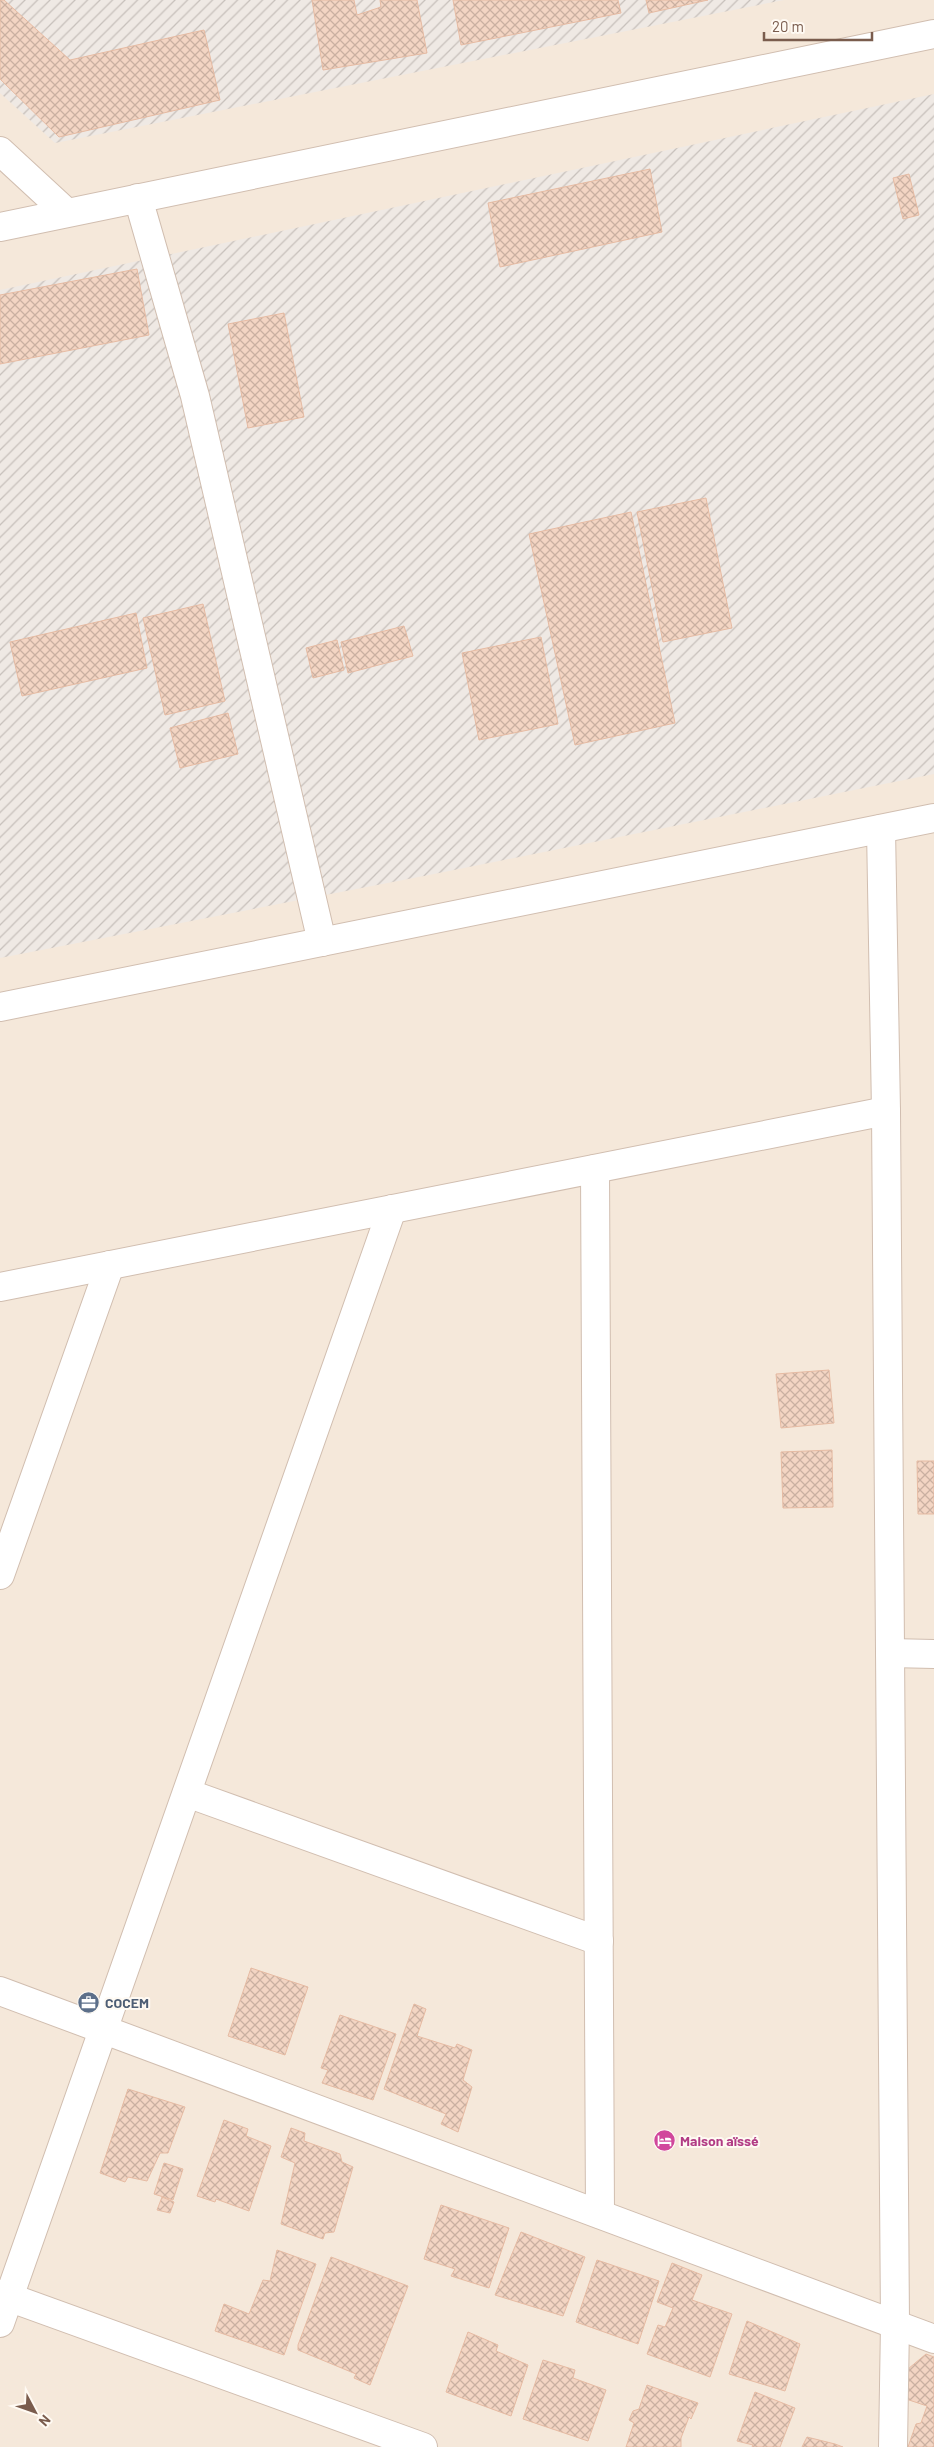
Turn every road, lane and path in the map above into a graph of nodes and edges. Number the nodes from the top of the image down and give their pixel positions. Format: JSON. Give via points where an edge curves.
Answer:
{"nodes":[{"id":1,"x":934,"y":34,"type":"edge"},
{"id":2,"x":0,"y":151,"type":"edge"},
{"id":3,"x":138,"y":198,"type":"junction"},
{"id":4,"x":66,"y":212,"type":"junction"},
{"id":5,"x":0,"y":227,"type":"edge"},
{"id":6,"x":934,"y":818,"type":"edge"},
{"id":7,"x":881,"y":829,"type":"junction"},
{"id":8,"x":322,"y":942,"type":"junction"},
{"id":9,"x":0,"y":1007,"type":"edge"},
{"id":10,"x":886,"y":1111,"type":"junction"},
{"id":11,"x":595,"y":1169,"type":"junction"},
{"id":12,"x":392,"y":1209,"type":"junction"},
{"id":13,"x":110,"y":1265,"type":"junction"},
{"id":14,"x":0,"y":1287,"type":"edge"},
{"id":15,"x":0,"y":1575,"type":"edge"},
{"id":16,"x":890,"y":1653,"type":"junction"},
{"id":17,"x":934,"y":1654,"type":"edge"},
{"id":18,"x":187,"y":1793,"type":"junction"},
{"id":19,"x":599,"y":1942,"type":"junction"},
{"id":20,"x":0,"y":1991,"type":"edge"},
{"id":21,"x":104,"y":2028,"type":"junction"},
{"id":22,"x":600,"y":2214,"type":"junction"},
{"id":23,"x":5,"y":2296,"type":"edge"},
{"id":24,"x":0,"y":2324,"type":"edge"},
{"id":25,"x":895,"y":2324,"type":"junction"},
{"id":26,"x":934,"y":2339,"type":"edge"},
{"id":27,"x":424,"y":2447,"type":"edge"},
{"id":28,"x":893,"y":2447,"type":"edge"}],
"edges":[{"from":1,"to":3,"type":"street"},
{"from":2,"to":4,"type":"street"},
{"from":3,"to":4,"type":"street"},
{"from":3,"to":8,"type":"street","via":[[195,396]]},
{"from":4,"to":5,"type":"street"},
{"from":6,"to":7,"type":"street"},
{"from":7,"to":8,"type":"street"},
{"from":7,"to":10,"type":"street"},
{"from":8,"to":9,"type":"street"},
{"from":10,"to":11,"type":"street"},
{"from":10,"to":16,"type":"street"},
{"from":11,"to":12,"type":"street"},
{"from":11,"to":19,"type":"street"},
{"from":12,"to":13,"type":"street"},
{"from":12,"to":18,"type":"street"},
{"from":13,"to":14,"type":"street"},
{"from":13,"to":15,"type":"street"},
{"from":16,"to":17,"type":"street"},
{"from":16,"to":25,"type":"street"},
{"from":18,"to":19,"type":"street"},
{"from":18,"to":21,"type":"street"},
{"from":19,"to":22,"type":"street"},
{"from":20,"to":21,"type":"street"},
{"from":21,"to":22,"type":"street"},
{"from":21,"to":23,"type":"street"},
{"from":22,"to":25,"type":"street"},
{"from":23,"to":24,"type":"street"},
{"from":23,"to":27,"type":"street"},
{"from":25,"to":26,"type":"street"},
{"from":25,"to":28,"type":"street"}]}
